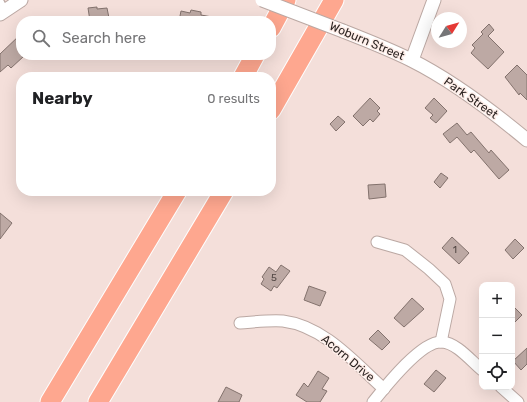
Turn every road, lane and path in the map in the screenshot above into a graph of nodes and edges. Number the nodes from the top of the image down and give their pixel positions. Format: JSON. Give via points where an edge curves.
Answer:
{"nodes":[{"id":1,"x":21,"y":0,"type":"edge"},
{"id":2,"x":262,"y":0,"type":"edge"},
{"id":3,"x":286,"y":0,"type":"edge"},
{"id":4,"x":334,"y":0,"type":"edge"},
{"id":5,"x":434,"y":0,"type":"edge"},
{"id":6,"x":2,"y":8,"type":"edge"},
{"id":7,"x":276,"y":19,"type":"edge"},
{"id":8,"x":252,"y":60,"type":"edge"},
{"id":9,"x":412,"y":60,"type":"junction"},
{"id":10,"x":246,"y":72,"type":"edge"},
{"id":11,"x":276,"y":101,"type":"edge"},
{"id":12,"x":527,"y":140,"type":"edge"},
{"id":13,"x":174,"y":196,"type":"edge"},
{"id":14,"x":221,"y":196,"type":"edge"},
{"id":15,"x":377,"y":242,"type":"dead end"},
{"id":16,"x":240,"y":323,"type":"dead end"},
{"id":17,"x":441,"y":342,"type":"junction"},
{"id":18,"x":479,"y":367,"type":"edge"},
{"id":19,"x":384,"y":389,"type":"junction"},
{"id":20,"x":504,"y":390,"type":"edge"},
{"id":21,"x":50,"y":402,"type":"edge"},
{"id":22,"x":98,"y":402,"type":"edge"},
{"id":23,"x":373,"y":402,"type":"edge"},
{"id":24,"x":518,"y":402,"type":"edge"}],
"edges":[{"from":1,"to":6,"type":"street"},
{"from":2,"to":9,"type":"street","name":"Woburn Street","bridge":true},
{"from":3,"to":7,"type":"highway"},
{"from":4,"to":11,"type":"highway"},
{"from":5,"to":9,"type":"street","name":"Woburn Street"},
{"from":8,"to":10,"type":"highway"},
{"from":9,"to":12,"type":"street","name":"Park Street","via":[[466,93]]},
{"from":13,"to":21,"type":"highway"},
{"from":14,"to":22,"type":"highway"},
{"from":15,"to":17,"type":"street","via":[[405,250],[445,284],[450,299]]},
{"from":16,"to":19,"type":"street","name":"Acorn Drive","via":[[282,321],[314,331],[332,342]]},
{"from":17,"to":18,"type":"street","via":[[458,349]]},
{"from":17,"to":19,"type":"street","via":[[432,344],[419,353]]},
{"from":19,"to":23,"type":"street"},
{"from":20,"to":24,"type":"street"}]}
